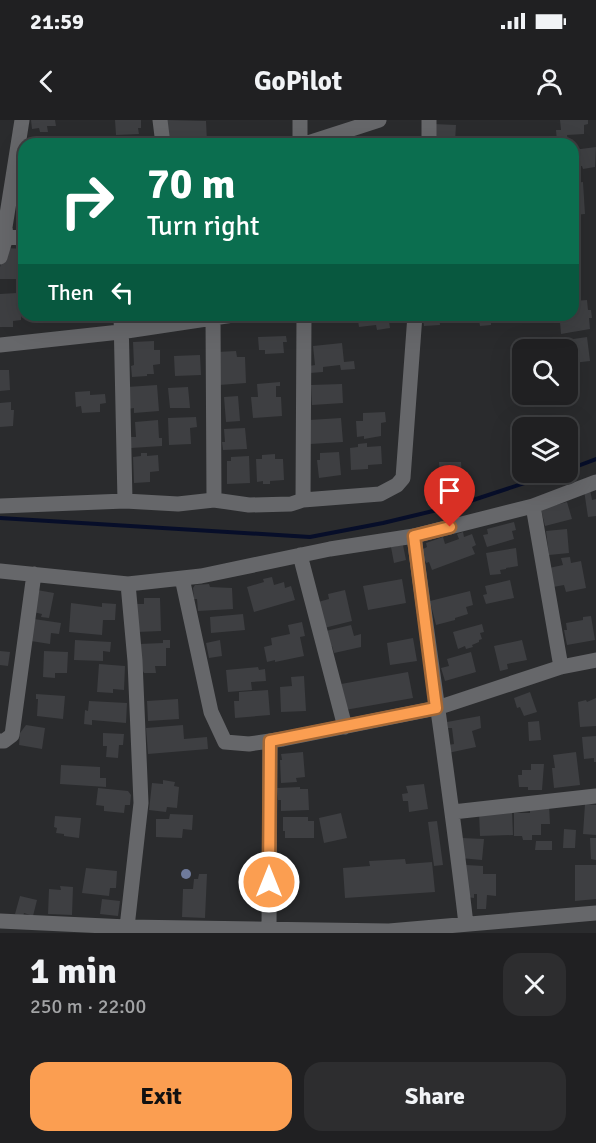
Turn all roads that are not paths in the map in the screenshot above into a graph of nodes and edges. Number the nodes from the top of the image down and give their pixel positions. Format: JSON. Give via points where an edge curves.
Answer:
{"nodes":[{"id":1,"x":22,"y":120,"type":"edge"},
{"id":2,"x":160,"y":120,"type":"edge"},
{"id":3,"x":300,"y":120,"type":"edge"},
{"id":4,"x":379,"y":120,"type":"edge"},
{"id":5,"x":429,"y":120,"type":"edge"},
{"id":6,"x":19,"y":138,"type":"edge"},
{"id":7,"x":162,"y":138,"type":"edge"},
{"id":8,"x":300,"y":138,"type":"edge"},
{"id":9,"x":324,"y":138,"type":"edge"},
{"id":10,"x":429,"y":138,"type":"edge"},
{"id":11,"x":18,"y":145,"type":"edge"},
{"id":12,"x":6,"y":237,"type":"junction"},
{"id":13,"x":18,"y":238,"type":"edge"},
{"id":14,"x":0,"y":256,"type":"edge"},
{"id":15,"x":121,"y":321,"type":"edge"},
{"id":16,"x":188,"y":321,"type":"edge"},
{"id":17,"x":213,"y":321,"type":"edge"},
{"id":18,"x":304,"y":321,"type":"edge"},
{"id":19,"x":416,"y":321,"type":"edge"},
{"id":20,"x":120,"y":332,"type":"junction"},
{"id":21,"x":0,"y":345,"type":"edge"},
{"id":22,"x":596,"y":482,"type":"edge"},
{"id":23,"x":214,"y":500,"type":"junction"},
{"id":24,"x":303,"y":500,"type":"junction"},
{"id":25,"x":125,"y":501,"type":"junction"},
{"id":26,"x":0,"y":506,"type":"edge"},
{"id":27,"x":533,"y":506,"type":"junction"},
{"id":28,"x":414,"y":536,"type":"junction"},
{"id":29,"x":300,"y":555,"type":"junction"},
{"id":30,"x":0,"y":571,"type":"edge"},
{"id":31,"x":34,"y":574,"type":"junction"},
{"id":32,"x":182,"y":578,"type":"junction"},
{"id":33,"x":128,"y":584,"type":"junction"},
{"id":34,"x":596,"y":660,"type":"edge"},
{"id":35,"x":561,"y":667,"type":"junction"},
{"id":36,"x":436,"y":708,"type":"junction"},
{"id":37,"x":345,"y":727,"type":"junction"},
{"id":38,"x":0,"y":741,"type":"edge"},
{"id":39,"x":270,"y":741,"type":"junction"},
{"id":40,"x":596,"y":796,"type":"edge"},
{"id":41,"x":453,"y":812,"type":"junction"},
{"id":42,"x":596,"y":913,"type":"edge"},
{"id":43,"x":466,"y":924,"type":"junction"},
{"id":44,"x":5,"y":925,"type":"edge"},
{"id":45,"x":127,"y":927,"type":"junction"},
{"id":46,"x":269,"y":929,"type":"junction"},
{"id":47,"x":389,"y":932,"type":"edge"}],
"edges":[{"from":1,"to":6,"type":"street"},
{"from":2,"to":7,"type":"street"},
{"from":3,"to":8,"type":"street"},
{"from":4,"to":9,"type":"street"},
{"from":5,"to":10,"type":"street"},
{"from":11,"to":12,"type":"street"},
{"from":12,"to":13,"type":"street"},
{"from":12,"to":14,"type":"street"},
{"from":15,"to":20,"type":"street"},
{"from":16,"to":20,"type":"street"},
{"from":17,"to":23,"type":"street"},
{"from":18,"to":24,"type":"street"},
{"from":19,"to":24,"type":"street","via":[[403,478],[380,494]]},
{"from":20,"to":21,"type":"street"},
{"from":20,"to":25,"type":"street"},
{"from":22,"to":27,"type":"street"},
{"from":23,"to":24,"type":"street","via":[[249,505]]},
{"from":23,"to":25,"type":"street","via":[[178,504]]},
{"from":25,"to":26,"type":"street"},
{"from":27,"to":28,"type":"street"},
{"from":27,"to":35,"type":"street"},
{"from":28,"to":29,"type":"street"},
{"from":28,"to":36,"type":"street"},
{"from":29,"to":32,"type":"street"},
{"from":29,"to":37,"type":"street"},
{"from":30,"to":31,"type":"street"},
{"from":31,"to":33,"type":"street"},
{"from":31,"to":38,"type":"street","via":[[12,735]]},
{"from":32,"to":33,"type":"street"},
{"from":32,"to":39,"type":"street","via":[[211,712],[225,742]]},
{"from":33,"to":45,"type":"street","via":[[141,803]]},
{"from":34,"to":35,"type":"street"},
{"from":35,"to":36,"type":"street"},
{"from":36,"to":37,"type":"street"},
{"from":36,"to":41,"type":"street"},
{"from":37,"to":39,"type":"street"},
{"from":39,"to":46,"type":"street"},
{"from":40,"to":41,"type":"street"},
{"from":41,"to":43,"type":"street"},
{"from":42,"to":43,"type":"street"},
{"from":43,"to":47,"type":"street"},
{"from":44,"to":45,"type":"street"},
{"from":45,"to":46,"type":"street"},
{"from":46,"to":47,"type":"street"}]}
